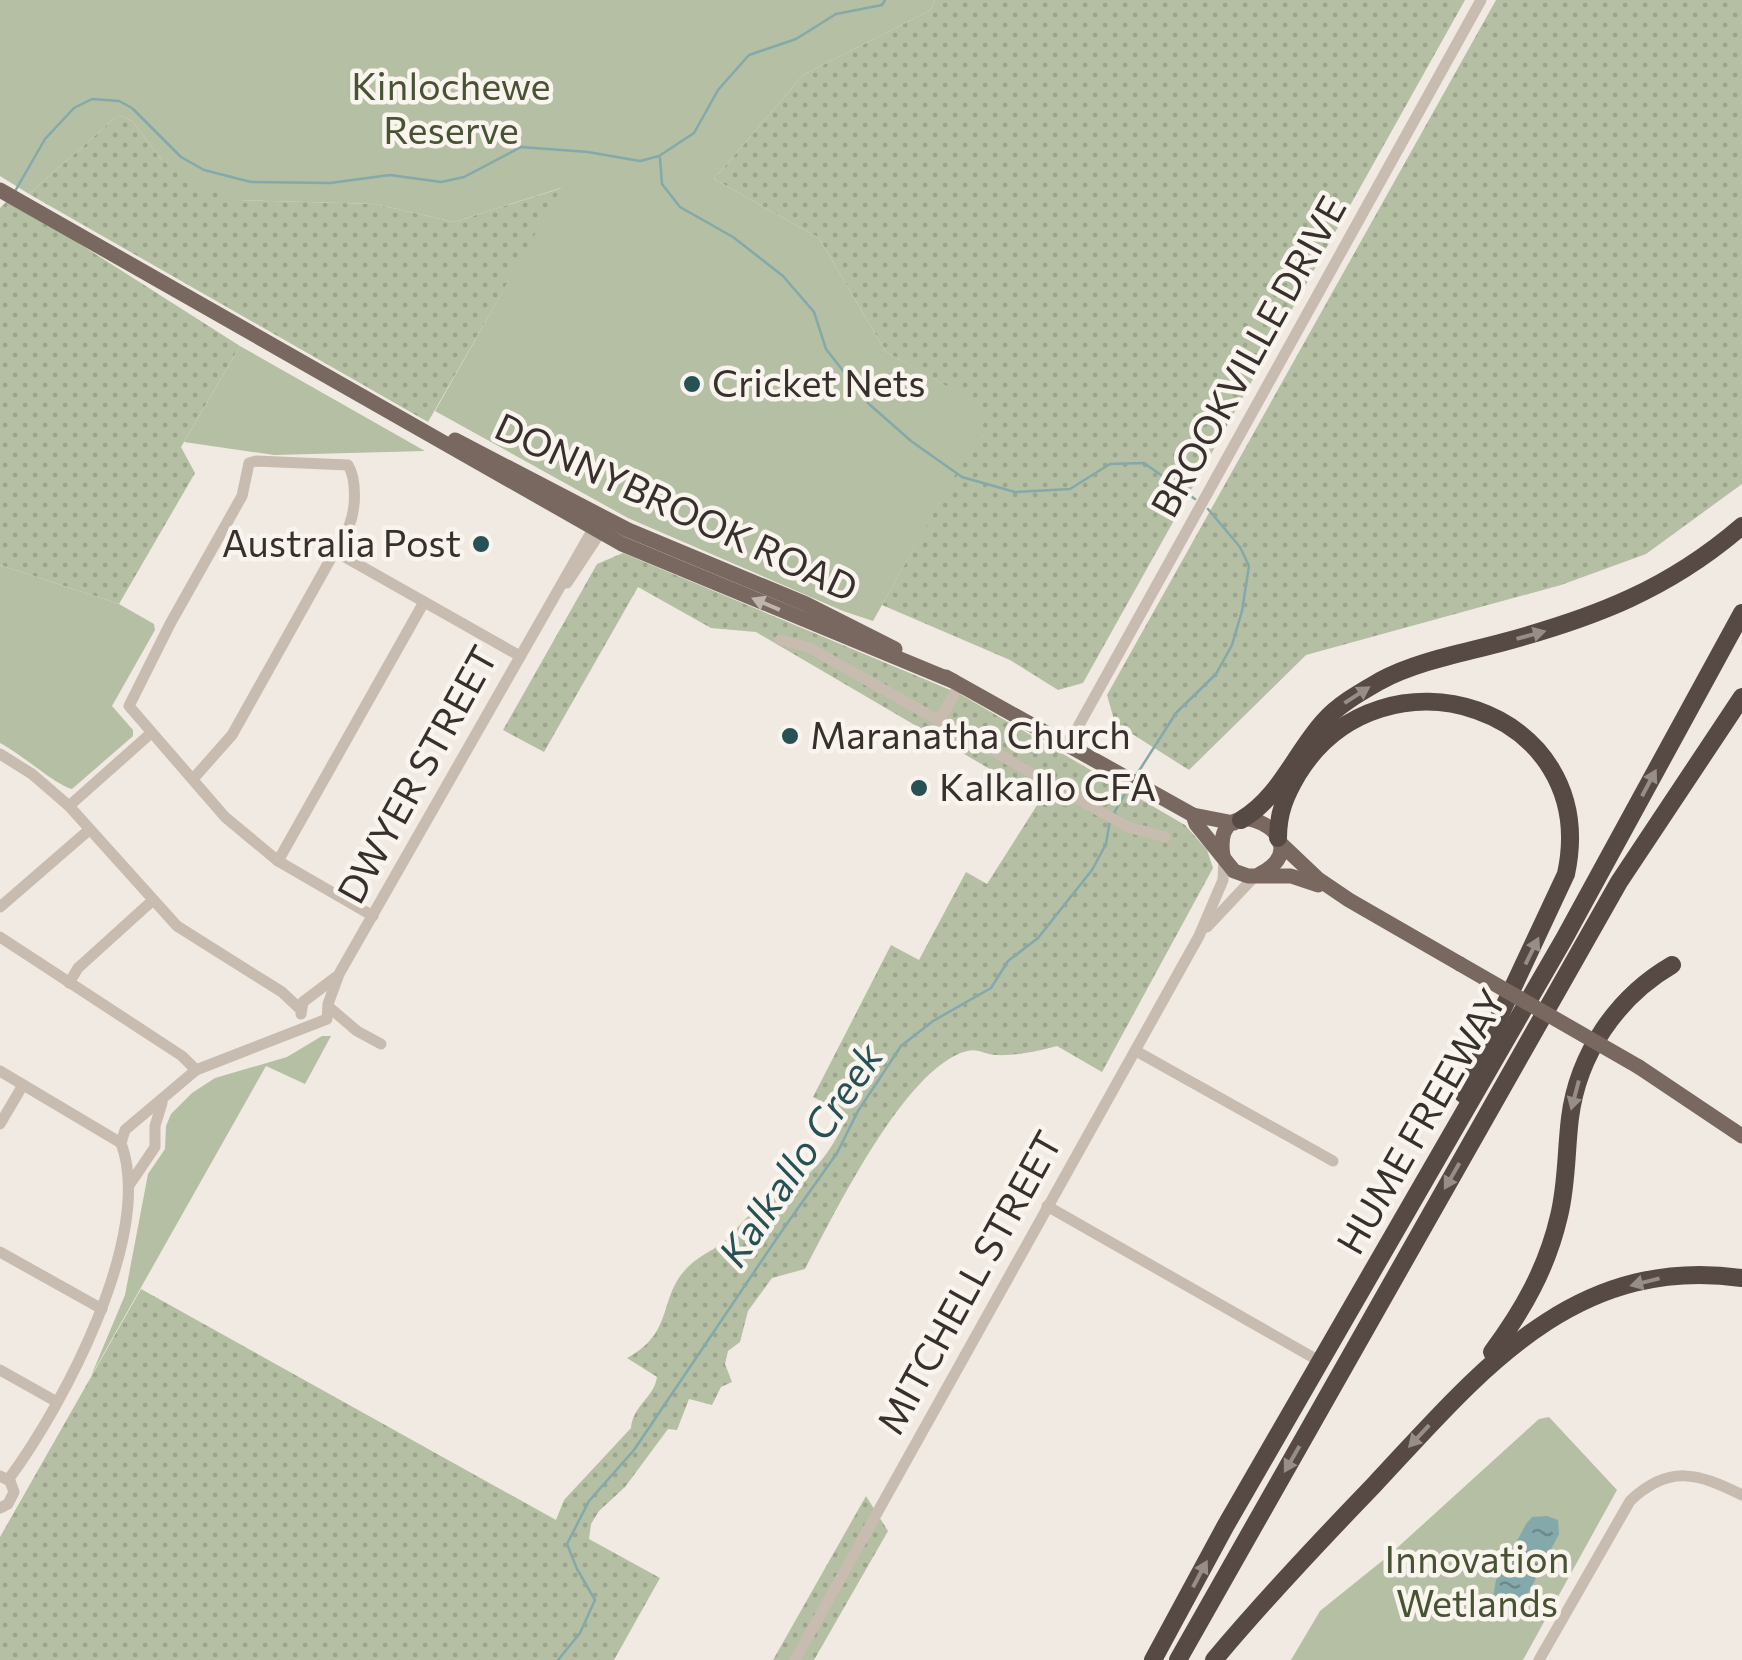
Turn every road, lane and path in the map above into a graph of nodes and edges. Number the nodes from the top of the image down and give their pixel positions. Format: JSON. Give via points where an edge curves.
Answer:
{"nodes":[{"id":1,"x":1481,"y":0,"type":"edge"},
{"id":2,"x":0,"y":190,"type":"edge"},
{"id":3,"x":1742,"y":526,"type":"edge"},
{"id":4,"x":600,"y":527,"type":"junction"},
{"id":5,"x":336,"y":552,"type":"junction"},
{"id":6,"x":424,"y":602,"type":"junction"},
{"id":7,"x":1742,"y":614,"type":"edge"},
{"id":8,"x":780,"y":640,"type":"dead end"},
{"id":9,"x":520,"y":656,"type":"junction"},
{"id":10,"x":956,"y":682,"type":"junction"},
{"id":11,"x":1742,"y":697,"type":"edge"},
{"id":12,"x":939,"y":721,"type":"junction"},
{"id":13,"x":150,"y":734,"type":"junction"},
{"id":14,"x":1069,"y":743,"type":"junction"},
{"id":15,"x":0,"y":754,"type":"edge"},
{"id":16,"x":192,"y":779,"type":"junction"},
{"id":17,"x":69,"y":806,"type":"junction"},
{"id":18,"x":1193,"y":815,"type":"junction"},
{"id":19,"x":1238,"y":821,"type":"junction"},
{"id":20,"x":89,"y":830,"type":"junction"},
{"id":21,"x":1165,"y":838,"type":"dead end"},
{"id":22,"x":1278,"y":840,"type":"junction"},
{"id":23,"x":1223,"y":858,"type":"junction"},
{"id":24,"x":278,"y":861,"type":"junction"},
{"id":25,"x":1258,"y":875,"type":"junction"},
{"id":26,"x":1349,"y":900,"type":"junction"},
{"id":27,"x":152,"y":901,"type":"junction"},
{"id":28,"x":0,"y":907,"type":"edge"},
{"id":29,"x":373,"y":916,"type":"junction"},
{"id":30,"x":1200,"y":936,"type":"junction"},
{"id":31,"x":0,"y":937,"type":"edge"},
{"id":32,"x":1672,"y":965,"type":"dead end"},
{"id":33,"x":339,"y":974,"type":"junction"},
{"id":34,"x":68,"y":983,"type":"junction"},
{"id":35,"x":282,"y":992,"type":"junction"},
{"id":36,"x":313,"y":996,"type":"junction"},
{"id":37,"x":329,"y":1006,"type":"junction"},
{"id":38,"x":304,"y":1016,"type":"junction"},
{"id":39,"x":324,"y":1022,"type":"junction"},
{"id":40,"x":349,"y":1023,"type":"junction"},
{"id":41,"x":381,"y":1044,"type":"dead end"},
{"id":42,"x":1136,"y":1051,"type":"junction"},
{"id":43,"x":1640,"y":1067,"type":"junction"},
{"id":44,"x":196,"y":1070,"type":"junction"},
{"id":45,"x":0,"y":1071,"type":"edge"},
{"id":46,"x":22,"y":1085,"type":"junction"},
{"id":47,"x":166,"y":1094,"type":"junction"},
{"id":48,"x":0,"y":1124,"type":"edge"},
{"id":49,"x":94,"y":1124,"type":"junction"},
{"id":50,"x":130,"y":1125,"type":"junction"},
{"id":51,"x":1742,"y":1127,"type":"edge"},
{"id":52,"x":156,"y":1135,"type":"junction"},
{"id":53,"x":1742,"y":1136,"type":"edge"},
{"id":54,"x":124,"y":1148,"type":"junction"},
{"id":55,"x":145,"y":1157,"type":"junction"},
{"id":56,"x":1332,"y":1161,"type":"dead end"},
{"id":57,"x":130,"y":1184,"type":"junction"},
{"id":58,"x":1416,"y":1198,"type":"junction"},
{"id":59,"x":1046,"y":1206,"type":"junction"},
{"id":60,"x":0,"y":1252,"type":"edge"},
{"id":61,"x":1742,"y":1278,"type":"edge"},
{"id":62,"x":102,"y":1309,"type":"junction"},
{"id":63,"x":1320,"y":1362,"type":"junction"},
{"id":64,"x":0,"y":1370,"type":"edge"},
{"id":65,"x":1468,"y":1384,"type":"junction"},
{"id":66,"x":56,"y":1402,"type":"junction"},
{"id":67,"x":4,"y":1478,"type":"edge"},
{"id":68,"x":1742,"y":1495,"type":"edge"},
{"id":69,"x":0,"y":1508,"type":"edge"},
{"id":70,"x":795,"y":1660,"type":"edge"},
{"id":71,"x":1153,"y":1660,"type":"edge"},
{"id":72,"x":1178,"y":1660,"type":"edge"},
{"id":73,"x":1214,"y":1660,"type":"edge"},
{"id":74,"x":1538,"y":1660,"type":"edge"}],
"edges":[{"from":1,"to":14,"type":"street","name":"BROOKVILLE DRIVE"},
{"from":2,"to":4,"type":"main road","name":"DONNYBROOK ROAD","via":[[370,398],[481,452]]},
{"from":19,"to":3,"type":"highway","one_way":true,"via":[[1286,776],[1325,720],[1375,684],[1631,601]]},
{"from":4,"to":9,"type":"street","name":"DWYER STREET"},
{"from":4,"to":10,"type":"main road","name":"DONNYBROOK ROAD","via":[[840,620]]},
{"from":5,"to":6,"type":"street"},
{"from":5,"to":13,"type":"street","via":[[353,512],[348,464],[249,463],[242,496],[129,702]]},
{"from":5,"to":16,"type":"street","via":[[232,734]]},
{"from":6,"to":9,"type":"street"},
{"from":6,"to":24,"type":"street"},
{"from":58,"to":7,"type":"highway","name":"HUME FREEWAY","one_way":true},
{"from":8,"to":12,"type":"street","name":"DONNYBROOK ROAD","via":[[808,647]]},
{"from":9,"to":29,"type":"street","name":"DWYER STREET"},
{"from":10,"to":12,"type":"street"},
{"from":10,"to":14,"type":"main road","name":"DONNYBROOK ROAD"},
{"from":11,"to":72,"type":"highway","name":"HUME FREEWAY","one_way":true,"via":[[1619,882]]},
{"from":12,"to":21,"type":"street","name":"DONNYBROOK ROAD","via":[[1121,823]]},
{"from":13,"to":16,"type":"street"},
{"from":13,"to":17,"type":"street"},
{"from":14,"to":18,"type":"main road","name":"DONNYBROOK ROAD"},
{"from":15,"to":17,"type":"street"},
{"from":16,"to":24,"type":"street"},
{"from":17,"to":20,"type":"street"},
{"from":18,"to":19,"type":"main road","name":"DONNYBROOK ROAD"},
{"from":18,"to":23,"type":"main road","name":"DONNYBROOK ROAD"},
{"from":19,"to":22,"type":"main road","via":[[1267,824]]},
{"from":19,"to":23,"type":"main road","via":[[1223,837]]},
{"from":20,"to":27,"type":"street"},
{"from":20,"to":28,"type":"street"},
{"from":22,"to":25,"type":"main road","via":[[1273,865]]},
{"from":22,"to":26,"type":"main road"},
{"from":58,"to":22,"type":"highway","one_way":true,"via":[[1562,887],[1571,849],[1564,793],[1542,753],[1510,724],[1460,705],[1401,704],[1358,719],[1310,757],[1283,801]]},
{"from":23,"to":25,"type":"main road","via":[[1241,874]]},
{"from":23,"to":30,"type":"street","name":"MITCHELL STREET","via":[[1223,880]]},
{"from":24,"to":29,"type":"street"},
{"from":25,"to":26,"type":"main road","via":[[1299,878]]},
{"from":25,"to":30,"type":"street","name":"MITCHELL STREET"},
{"from":26,"to":43,"type":"main road","bridge":true},
{"from":27,"to":34,"type":"street"},
{"from":27,"to":35,"type":"street","via":[[177,926]]},
{"from":29,"to":33,"type":"street","name":"DWYER STREET"},
{"from":30,"to":42,"type":"street","name":"MITCHELL STREET"},
{"from":31,"to":34,"type":"street"},
{"from":32,"to":65,"type":"highway","one_way":true,"via":[[1620,1006],[1585,1064],[1570,1114],[1560,1212],[1547,1258],[1519,1315]]},
{"from":33,"to":36,"type":"street","name":"DWYER STREET"},
{"from":33,"to":37,"type":"street","name":"DWYER STREET"},
{"from":34,"to":44,"type":"street"},
{"from":35,"to":36,"type":"street"},
{"from":35,"to":38,"type":"street"},
{"from":36,"to":37,"type":"street"},
{"from":36,"to":38,"type":"street","name":"DWYER STREET","via":[[304,1002]]},
{"from":37,"to":39,"type":"street","name":"DWYER STREET"},
{"from":37,"to":40,"type":"street"},
{"from":38,"to":39,"type":"street"},
{"from":38,"to":44,"type":"street","via":[[279,1038]]},
{"from":39,"to":40,"type":"street"},
{"from":40,"to":41,"type":"street"},
{"from":42,"to":56,"type":"street"},
{"from":42,"to":59,"type":"street","name":"MITCHELL STREET"},
{"from":43,"to":51,"type":"main road"},
{"from":43,"to":53,"type":"main road"},
{"from":44,"to":47,"type":"street"},
{"from":45,"to":46,"type":"street"},
{"from":46,"to":48,"type":"street"},
{"from":46,"to":49,"type":"street"},
{"from":47,"to":50,"type":"street"},
{"from":47,"to":52,"type":"street"},
{"from":49,"to":50,"type":"street"},
{"from":49,"to":54,"type":"street"},
{"from":50,"to":52,"type":"street","via":[[146,1125]]},
{"from":50,"to":54,"type":"street"},
{"from":52,"to":55,"type":"street"},
{"from":54,"to":55,"type":"street"},
{"from":54,"to":57,"type":"street"},
{"from":55,"to":57,"type":"street"},
{"from":57,"to":62,"type":"street"},
{"from":58,"to":63,"type":"highway","name":"HUME FREEWAY"},
{"from":59,"to":63,"type":"street"},
{"from":59,"to":70,"type":"street","name":"MITCHELL STREET"},
{"from":60,"to":62,"type":"street"},
{"from":61,"to":65,"type":"highway","one_way":true,"via":[[1664,1278],[1583,1301],[1530,1331]]},
{"from":62,"to":66,"type":"street"},
{"from":71,"to":63,"type":"highway","name":"HUME FREEWAY","one_way":true},
{"from":64,"to":66,"type":"street"},
{"from":65,"to":73,"type":"highway","one_way":true},
{"from":66,"to":67,"type":"street","via":[[34,1444]]},
{"from":67,"to":69,"type":"street","via":[[13,1497]]},
{"from":68,"to":74,"type":"street","via":[[1708,1478],[1662,1478],[1646,1486],[1630,1501]]}]}
